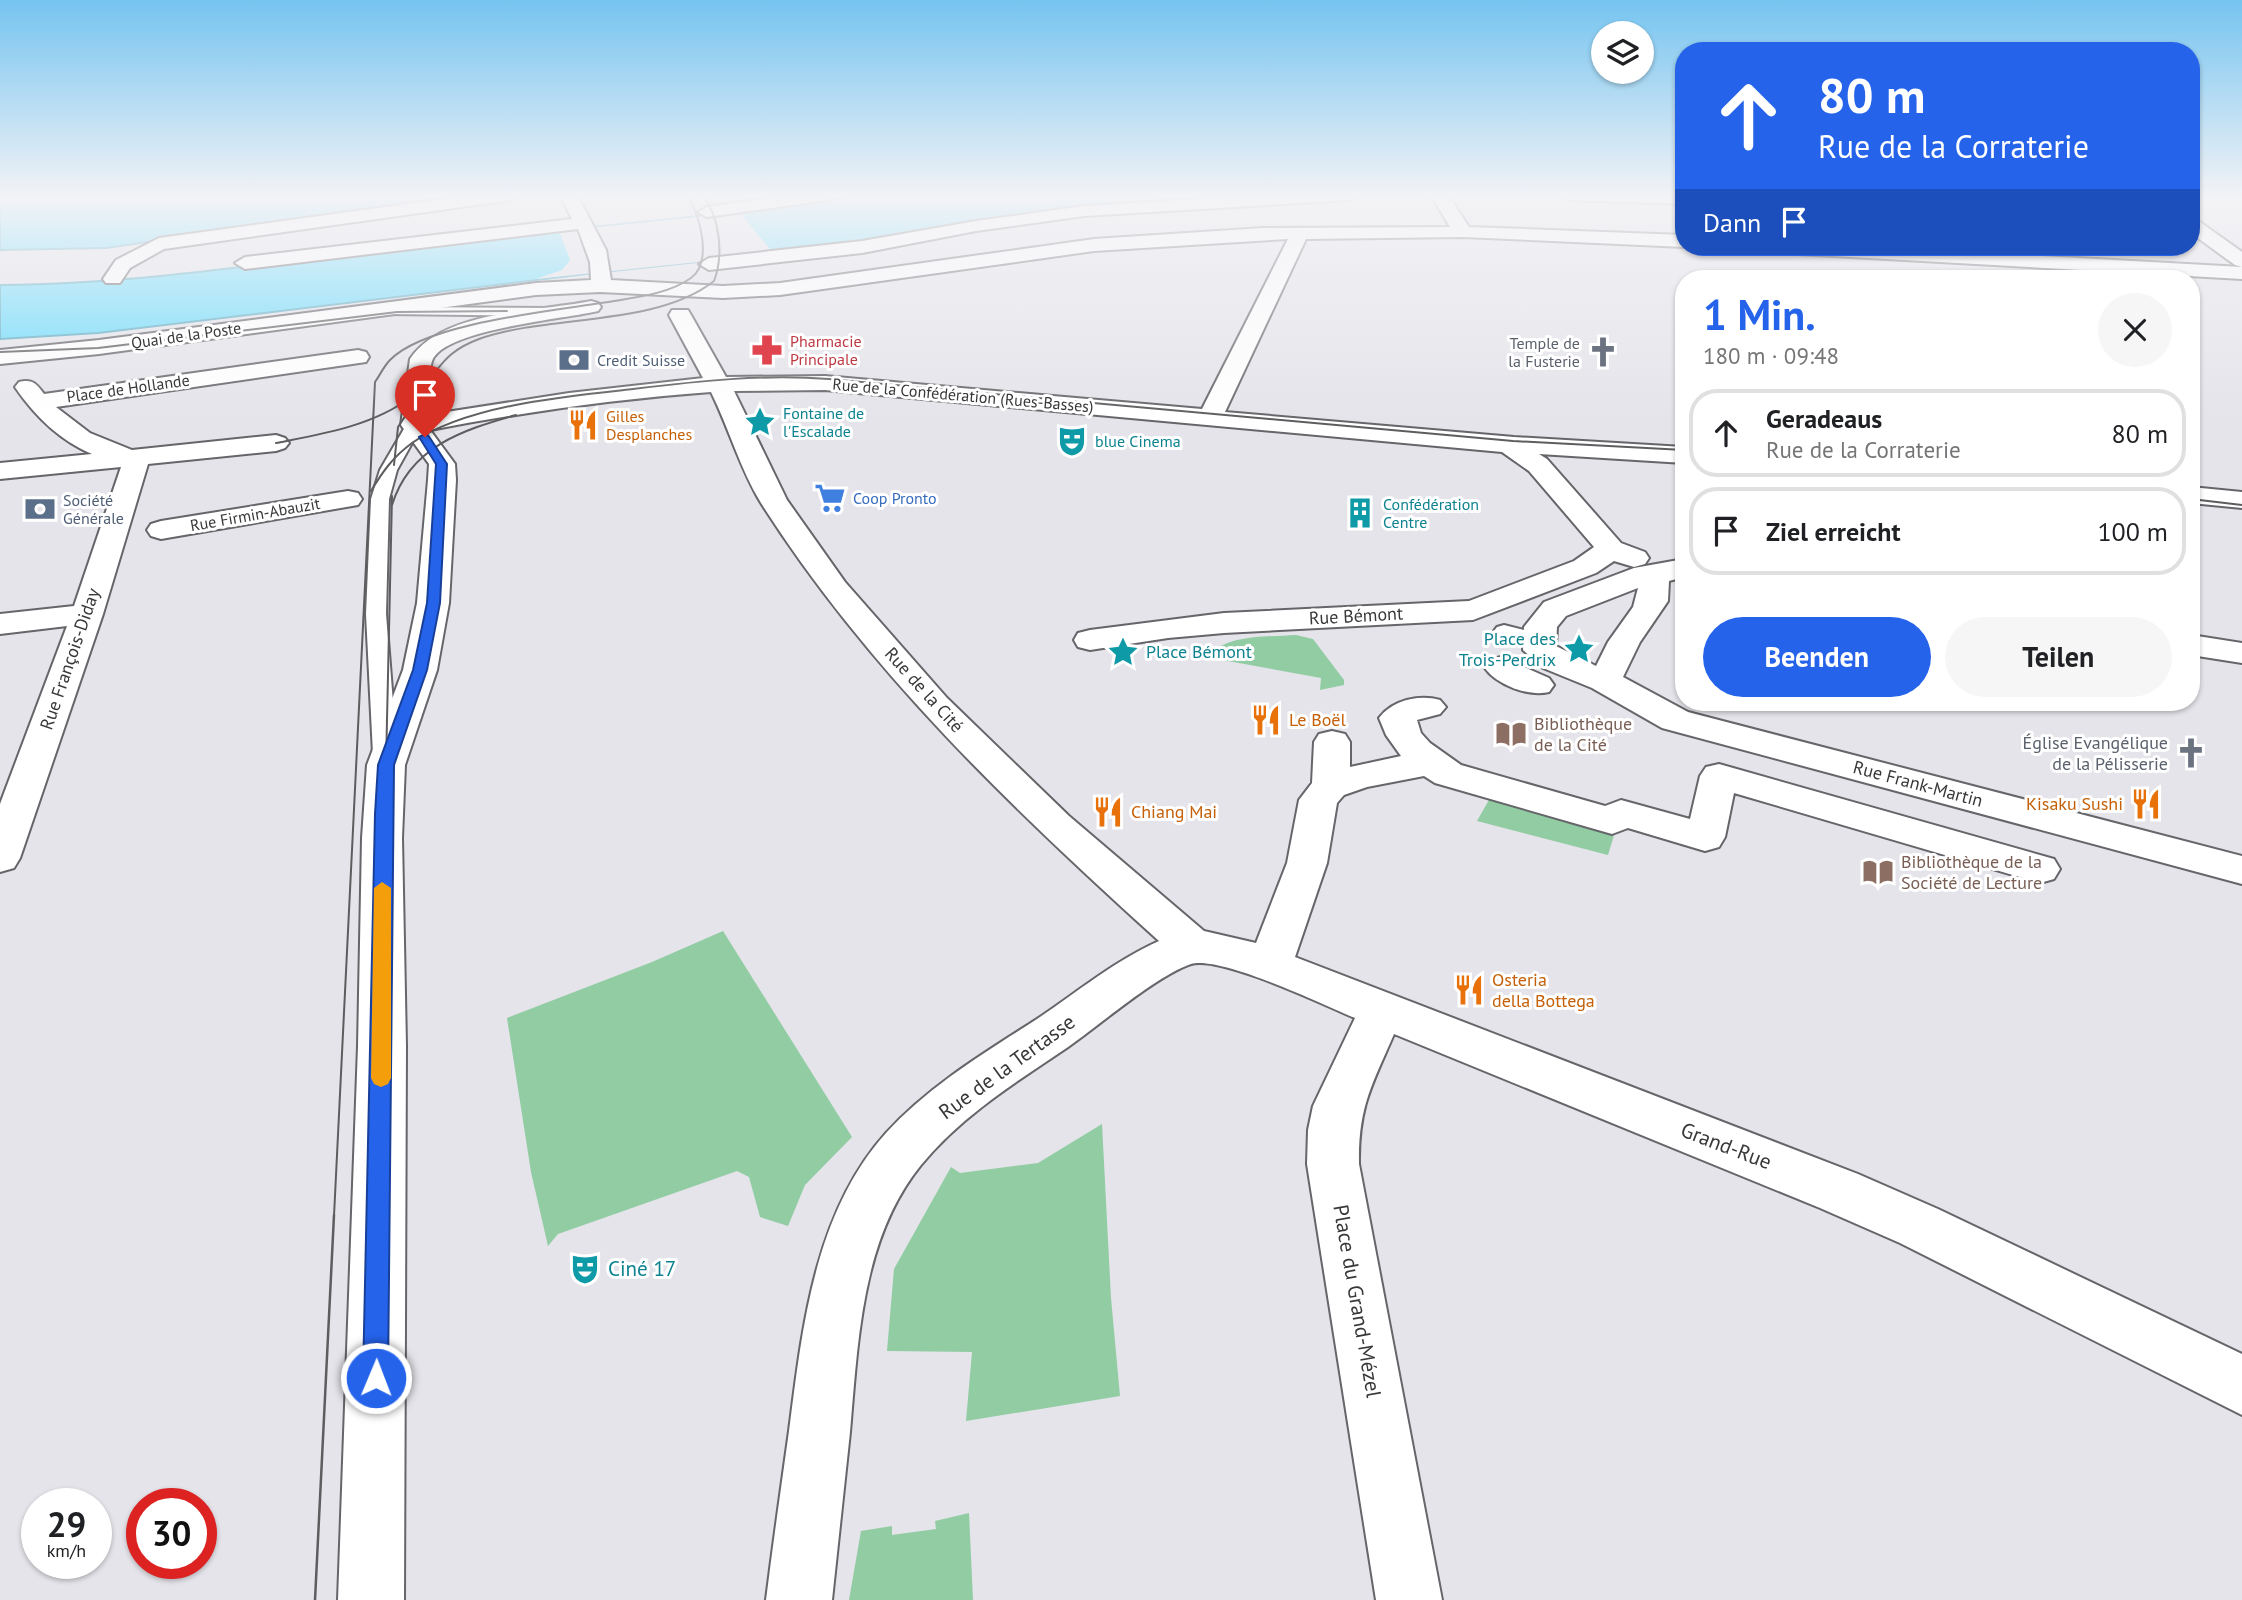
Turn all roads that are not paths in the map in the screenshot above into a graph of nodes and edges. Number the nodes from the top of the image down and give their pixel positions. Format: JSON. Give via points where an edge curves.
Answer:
{"nodes":[{"id":1,"x":119,"y":270,"type":"edge"},
{"id":2,"x":601,"y":270,"type":"edge"},
{"id":3,"x":704,"y":270,"type":"edge"},
{"id":4,"x":923,"y":270,"type":"edge"},
{"id":5,"x":1282,"y":270,"type":"edge"},
{"id":6,"x":2199,"y":270,"type":"edge"},
{"id":7,"x":2242,"y":273,"type":"edge"},
{"id":8,"x":113,"y":279,"type":"dead end"},
{"id":9,"x":602,"y":279,"type":"junction"},
{"id":10,"x":681,"y":290,"type":"junction"},
{"id":11,"x":371,"y":312,"type":"junction"},
{"id":12,"x":570,"y":312,"type":"junction"},
{"id":13,"x":680,"y":314,"type":"dead end"},
{"id":14,"x":436,"y":345,"type":"junction"},
{"id":15,"x":53,"y":352,"type":"junction"},
{"id":16,"x":0,"y":357,"type":"edge"},
{"id":17,"x":358,"y":357,"type":"dead end"},
{"id":18,"x":717,"y":383,"type":"junction"},
{"id":19,"x":38,"y":402,"type":"junction"},
{"id":20,"x":1214,"y":409,"type":"junction"},
{"id":21,"x":414,"y":425,"type":"junction"},
{"id":22,"x":276,"y":443,"type":"dead end"},
{"id":23,"x":1514,"y":445,"type":"junction"},
{"id":24,"x":1675,"y":454,"type":"edge"},
{"id":25,"x":137,"y":458,"type":"junction"},
{"id":26,"x":0,"y":471,"type":"edge"},
{"id":27,"x":2200,"y":496,"type":"edge"},
{"id":28,"x":348,"y":499,"type":"dead end"},
{"id":29,"x":2242,"y":500,"type":"edge"},
{"id":30,"x":161,"y":530,"type":"dead end"},
{"id":31,"x":1611,"y":549,"type":"junction"},
{"id":32,"x":1673,"y":569,"type":"edge"},
{"id":33,"x":87,"y":614,"type":"junction"},
{"id":34,"x":0,"y":624,"type":"edge"},
{"id":35,"x":1504,"y":631,"type":"dead end"},
{"id":36,"x":1537,"y":639,"type":"junction"},
{"id":37,"x":1090,"y":640,"type":"dead end"},
{"id":38,"x":2200,"y":646,"type":"edge"},
{"id":39,"x":2242,"y":653,"type":"edge"},
{"id":40,"x":1501,"y":667,"type":"dead end"},
{"id":41,"x":1602,"y":680,"type":"junction"},
{"id":42,"x":1537,"y":685,"type":"dead end"},
{"id":43,"x":1429,"y":706,"type":"dead end"},
{"id":44,"x":1332,"y":742,"type":"dead end"},
{"id":45,"x":1428,"y":763,"type":"junction"},
{"id":46,"x":386,"y":765,"type":"junction"},
{"id":47,"x":1331,"y":786,"type":"junction"},
{"id":48,"x":1,"y":853,"type":"edge"},
{"id":49,"x":2040,"y":869,"type":"dead end"},
{"id":50,"x":2242,"y":870,"type":"edge"},
{"id":51,"x":1194,"y":947,"type":"junction"},
{"id":52,"x":1270,"y":965,"type":"junction"},
{"id":53,"x":1382,"y":1010,"type":"junction"},
{"id":54,"x":2242,"y":1385,"type":"edge"},
{"id":55,"x":371,"y":1600,"type":"edge"},
{"id":56,"x":799,"y":1600,"type":"edge"},
{"id":57,"x":1409,"y":1600,"type":"edge"}],
"edges":[{"from":1,"to":8,"type":"street"},
{"from":2,"to":9,"type":"street"},
{"from":3,"to":10,"type":"street","via":[[700,279]]},
{"from":4,"to":10,"type":"street","name":"Quai de la Poste","via":[[803,287]]},
{"from":5,"to":20,"type":"street"},
{"from":6,"to":7,"type":"street"},
{"from":9,"to":10,"type":"street","name":"Quai de la Poste"},
{"from":9,"to":11,"type":"street","name":"Quai de la Poste"},
{"from":9,"to":12,"type":"street","via":[[612,292],[610,298]]},
{"from":11,"to":12,"type":"lane"},
{"from":11,"to":14,"type":"street","via":[[420,324],[435,335]]},
{"from":11,"to":15,"type":"street","name":"Quai de la Poste"},
{"from":12,"to":14,"type":"street","via":[[473,329]]},
{"from":13,"to":18,"type":"street","name":"Rue de la Cité"},
{"from":14,"to":21,"type":"street","via":[[421,359]]},
{"from":15,"to":16,"type":"street","name":"Quai de la Poste"},
{"from":15,"to":19,"type":"street","via":[[28,380],[26,387]]},
{"from":17,"to":19,"type":"street","name":"Place de Hollande"},
{"from":18,"to":20,"type":"street","name":"Rue de la Confédération (Rues-Basses)","via":[[768,380]]},
{"from":18,"to":21,"type":"street","name":"Rue de la Confédération (Rues-Basses)"},
{"from":18,"to":51,"type":"street","name":"Rue de la Cité","via":[[773,500],[834,589],[935,705],[1055,825]]},
{"from":19,"to":25,"type":"street","name":"Place de Hollande","via":[[87,443]]},
{"from":20,"to":23,"type":"street","name":"Rue de la Confédération (Rues-Basses)"},
{"from":21,"to":46,"type":"lane","via":[[394,458],[380,499],[376,614]]},
{"from":21,"to":46,"type":"street","via":[[442,464],[433,603],[420,670]]},
{"from":22,"to":25,"type":"street"},
{"from":23,"to":24,"type":"street","name":"Rue de la Confédération (Rues-Basses)"},
{"from":23,"to":31,"type":"street","via":[[1514,450],[1538,465]]},
{"from":25,"to":26,"type":"street"},
{"from":25,"to":33,"type":"street","name":"Rue François-Diday"},
{"from":27,"to":29,"type":"street"},
{"from":28,"to":30,"type":"street","name":"Rue Firmin-Abauzit"},
{"from":31,"to":32,"type":"street"},
{"from":31,"to":37,"type":"street","name":"Rue Bémont","via":[[1585,567],[1473,610],[1224,623]]},
{"from":32,"to":36,"type":"street","via":[[1645,574],[1555,609],[1545,618]]},
{"from":32,"to":41,"type":"street","via":[[1654,578],[1648,609]]},
{"from":33,"to":34,"type":"street"},
{"from":33,"to":48,"type":"street","name":"Rue François-Diday"},
{"from":35,"to":36,"type":"lane"},
{"from":36,"to":41,"type":"street","via":[[1549,658]]},
{"from":38,"to":39,"type":"street"},
{"from":40,"to":42,"type":"street"},
{"from":41,"to":50,"type":"street","name":"Rue Frank-Martin","via":[[1653,712],[1675,720]]},
{"from":43,"to":45,"type":"street","via":[[1397,718],[1399,728]]},
{"from":44,"to":47,"type":"street"},
{"from":45,"to":47,"type":"street"},
{"from":45,"to":49,"type":"street","via":[[1448,774],[1612,821],[1621,813],[1705,837],[1719,776]]},
{"from":46,"to":55,"type":"street"},
{"from":47,"to":52,"type":"street","via":[[1318,800],[1307,863]]},
{"from":51,"to":52,"type":"street","name":"Grand-Rue"},
{"from":51,"to":56,"type":"street","name":"Rue de la Tertasse","via":[[1157,963],[976,1084],[914,1137],[884,1174],[861,1220],[830,1341]]},
{"from":52,"to":53,"type":"street","name":"Grand-Rue"},
{"from":53,"to":54,"type":"street","name":"Grand-Rue","via":[[1839,1191]]},
{"from":53,"to":57,"type":"street","name":"Place du Grand-Mézel","via":[[1338,1106],[1333,1164]]}]}
